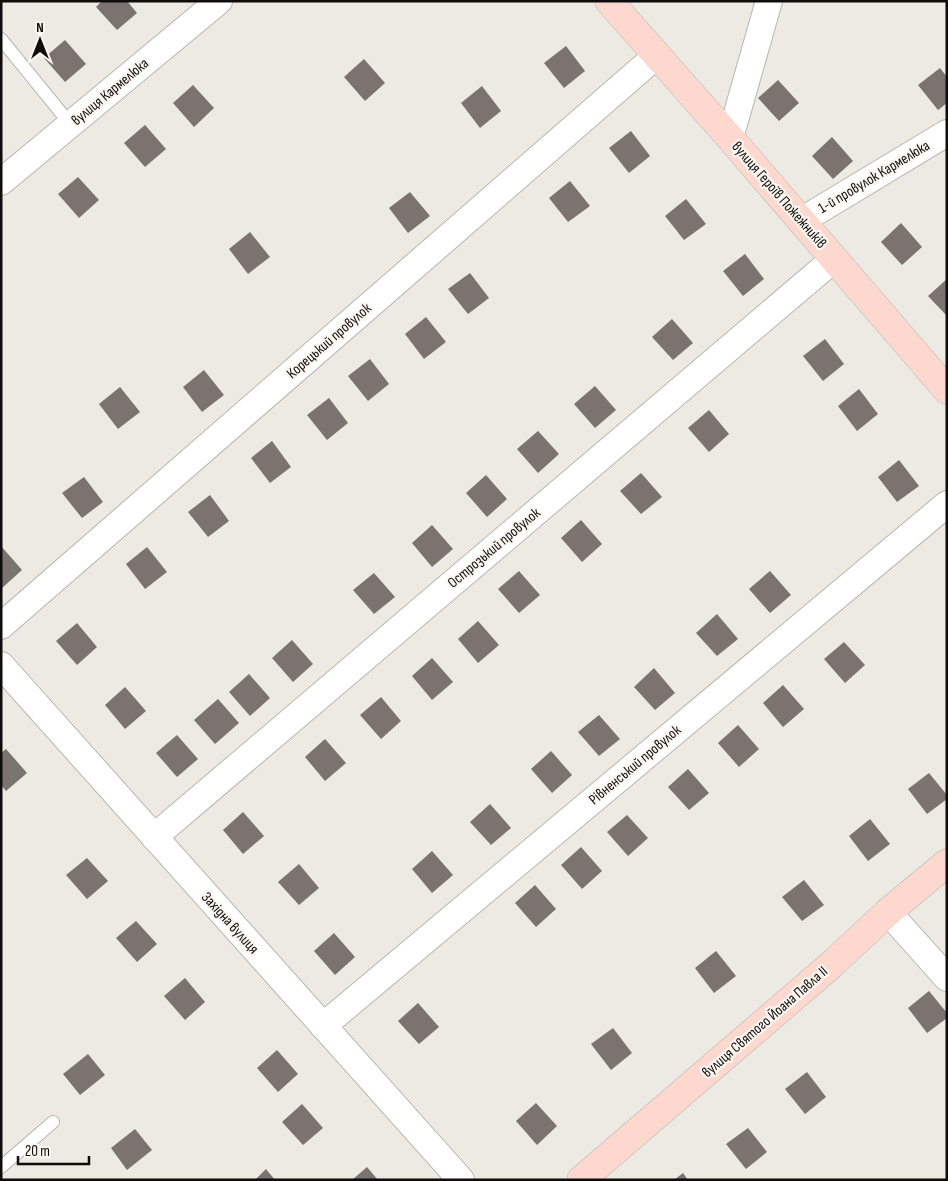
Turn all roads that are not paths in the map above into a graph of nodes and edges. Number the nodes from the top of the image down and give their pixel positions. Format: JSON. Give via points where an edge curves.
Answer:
{"nodes":[{"id":1,"x":219,"y":1,"type":"edge"},
{"id":2,"x":609,"y":1,"type":"edge"},
{"id":3,"x":769,"y":1,"type":"edge"},
{"id":4,"x":1,"y":39,"type":"edge"},
{"id":5,"x":656,"y":56,"type":"junction"},
{"id":6,"x":71,"y":125,"type":"junction"},
{"id":7,"x":947,"y":133,"type":"edge"},
{"id":8,"x":730,"y":138,"type":"junction"},
{"id":9,"x":1,"y":182,"type":"edge"},
{"id":10,"x":801,"y":221,"type":"junction"},
{"id":11,"x":834,"y":259,"type":"junction"},
{"id":12,"x":947,"y":390,"type":"edge"},
{"id":13,"x":947,"y":504,"type":"edge"},
{"id":14,"x":1,"y":626,"type":"edge"},
{"id":15,"x":5,"y":679,"type":"edge"},
{"id":16,"x":154,"y":837,"type":"junction"},
{"id":17,"x":947,"y":863,"type":"edge"},
{"id":18,"x":888,"y":912,"type":"junction"},
{"id":19,"x":947,"y":978,"type":"edge"},
{"id":20,"x":322,"y":1026,"type":"junction"},
{"id":21,"x":53,"y":1122,"type":"dead end"},
{"id":22,"x":1,"y":1167,"type":"edge"},
{"id":23,"x":460,"y":1180,"type":"edge"},
{"id":24,"x":581,"y":1180,"type":"edge"}],
"edges":[{"from":1,"to":6,"type":"street","name":"вулиця Кармелюка"},
{"from":2,"to":5,"type":"street","name":"вулиця Героїв Пожежників"},
{"from":3,"to":8,"type":"street"},
{"from":4,"to":6,"type":"lane"},
{"from":5,"to":8,"type":"street","name":"вулиця Героїв Пожежників"},
{"from":5,"to":14,"type":"street","name":"Корецький провулок"},
{"from":6,"to":9,"type":"street","name":"вулиця Кармелюка"},
{"from":7,"to":10,"type":"street","name":"1-й провулок Кармелюка"},
{"from":8,"to":10,"type":"street","name":"вулиця Героїв Пожежників"},
{"from":10,"to":11,"type":"street","name":"вулиця Героїв Пожежників"},
{"from":11,"to":12,"type":"street","name":"вулиця Героїв Пожежників"},
{"from":11,"to":16,"type":"street","name":"Острозький провулок"},
{"from":13,"to":20,"type":"street","name":"Рівненський провулок"},
{"from":15,"to":16,"type":"street","name":"Західна вулиця"},
{"from":16,"to":20,"type":"street","name":"Західна вулиця"},
{"from":17,"to":18,"type":"street","name":"вулиця Святого Йоана Павла II"},
{"from":18,"to":19,"type":"street"},
{"from":18,"to":24,"type":"street","name":"вулиця Святого Йоана Павла II"},
{"from":20,"to":23,"type":"street","name":"Західна вулиця"},
{"from":21,"to":22,"type":"lane"}]}
